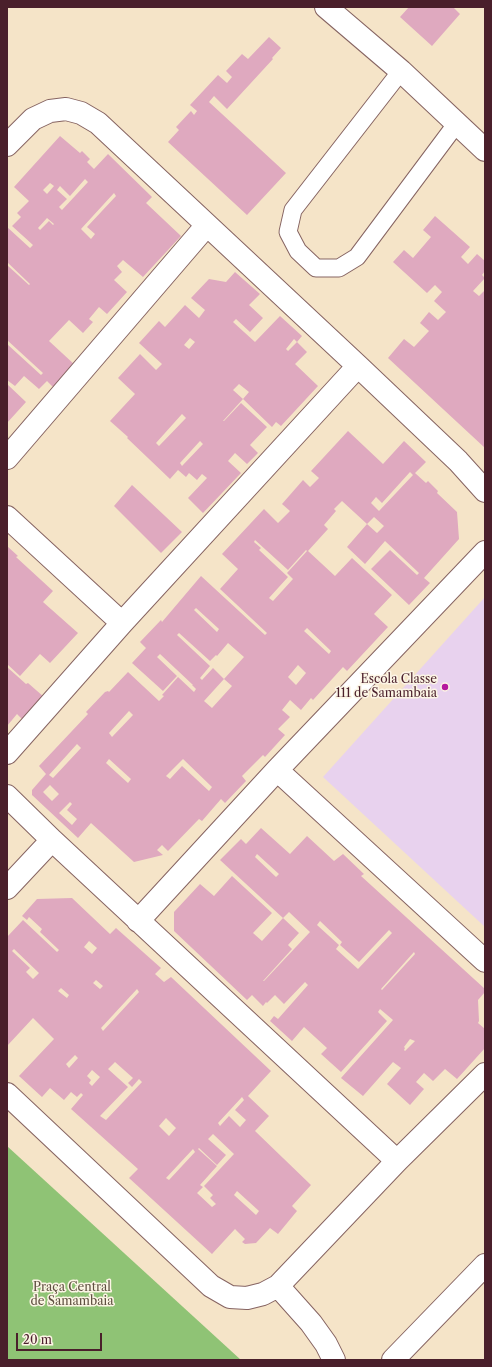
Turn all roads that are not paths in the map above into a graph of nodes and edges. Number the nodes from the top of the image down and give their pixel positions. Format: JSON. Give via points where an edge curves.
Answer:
{"nodes":[{"id":1,"x":326,"y":7,"type":"edge"},
{"id":2,"x":401,"y":71,"type":"junction"},
{"id":3,"x":457,"y":123,"type":"junction"},
{"id":4,"x":7,"y":145,"type":"edge"},
{"id":5,"x":485,"y":150,"type":"edge"},
{"id":6,"x":207,"y":225,"type":"junction"},
{"id":7,"x":358,"y":366,"type":"junction"},
{"id":8,"x":7,"y":458,"type":"edge"},
{"id":9,"x":485,"y":491,"type":"edge"},
{"id":10,"x":7,"y":517,"type":"edge"},
{"id":11,"x":485,"y":552,"type":"edge"},
{"id":12,"x":122,"y":623,"type":"junction"},
{"id":13,"x":7,"y":754,"type":"edge"},
{"id":14,"x":277,"y":770,"type":"junction"},
{"id":15,"x":7,"y":796,"type":"edge"},
{"id":16,"x":52,"y":840,"type":"junction"},
{"id":17,"x":7,"y":888,"type":"edge"},
{"id":18,"x":138,"y":921,"type":"junction"},
{"id":19,"x":485,"y":962,"type":"edge"},
{"id":20,"x":485,"y":1074,"type":"edge"},
{"id":21,"x":7,"y":1094,"type":"edge"},
{"id":22,"x":397,"y":1161,"type":"junction"},
{"id":23,"x":485,"y":1265,"type":"edge"},
{"id":24,"x":278,"y":1286,"type":"junction"},
{"id":25,"x":334,"y":1360,"type":"edge"},
{"id":26,"x":392,"y":1360,"type":"edge"}],
"edges":[{"from":1,"to":2,"type":"street"},
{"from":2,"to":3,"type":"street"},
{"from":2,"to":3,"type":"lane","via":[[293,210],[288,232],[298,251],[316,268],[339,268],[357,257]]},
{"from":3,"to":5,"type":"street"},
{"from":4,"to":6,"type":"street","via":[[33,119],[66,109],[81,113],[98,122]]},
{"from":6,"to":7,"type":"street"},
{"from":6,"to":8,"type":"street"},
{"from":7,"to":9,"type":"street","via":[[458,461]]},
{"from":7,"to":12,"type":"street"},
{"from":10,"to":12,"type":"street"},
{"from":11,"to":14,"type":"street"},
{"from":12,"to":13,"type":"street"},
{"from":14,"to":18,"type":"street"},
{"from":14,"to":19,"type":"street"},
{"from":15,"to":16,"type":"street"},
{"from":16,"to":17,"type":"street"},
{"from":16,"to":18,"type":"street"},
{"from":18,"to":22,"type":"street"},
{"from":20,"to":22,"type":"street"},
{"from":21,"to":24,"type":"street","via":[[211,1286],[230,1297],[247,1298],[264,1294]]},
{"from":22,"to":24,"type":"street"},
{"from":23,"to":26,"type":"street"},
{"from":24,"to":25,"type":"street","via":[[311,1323]]}]}
